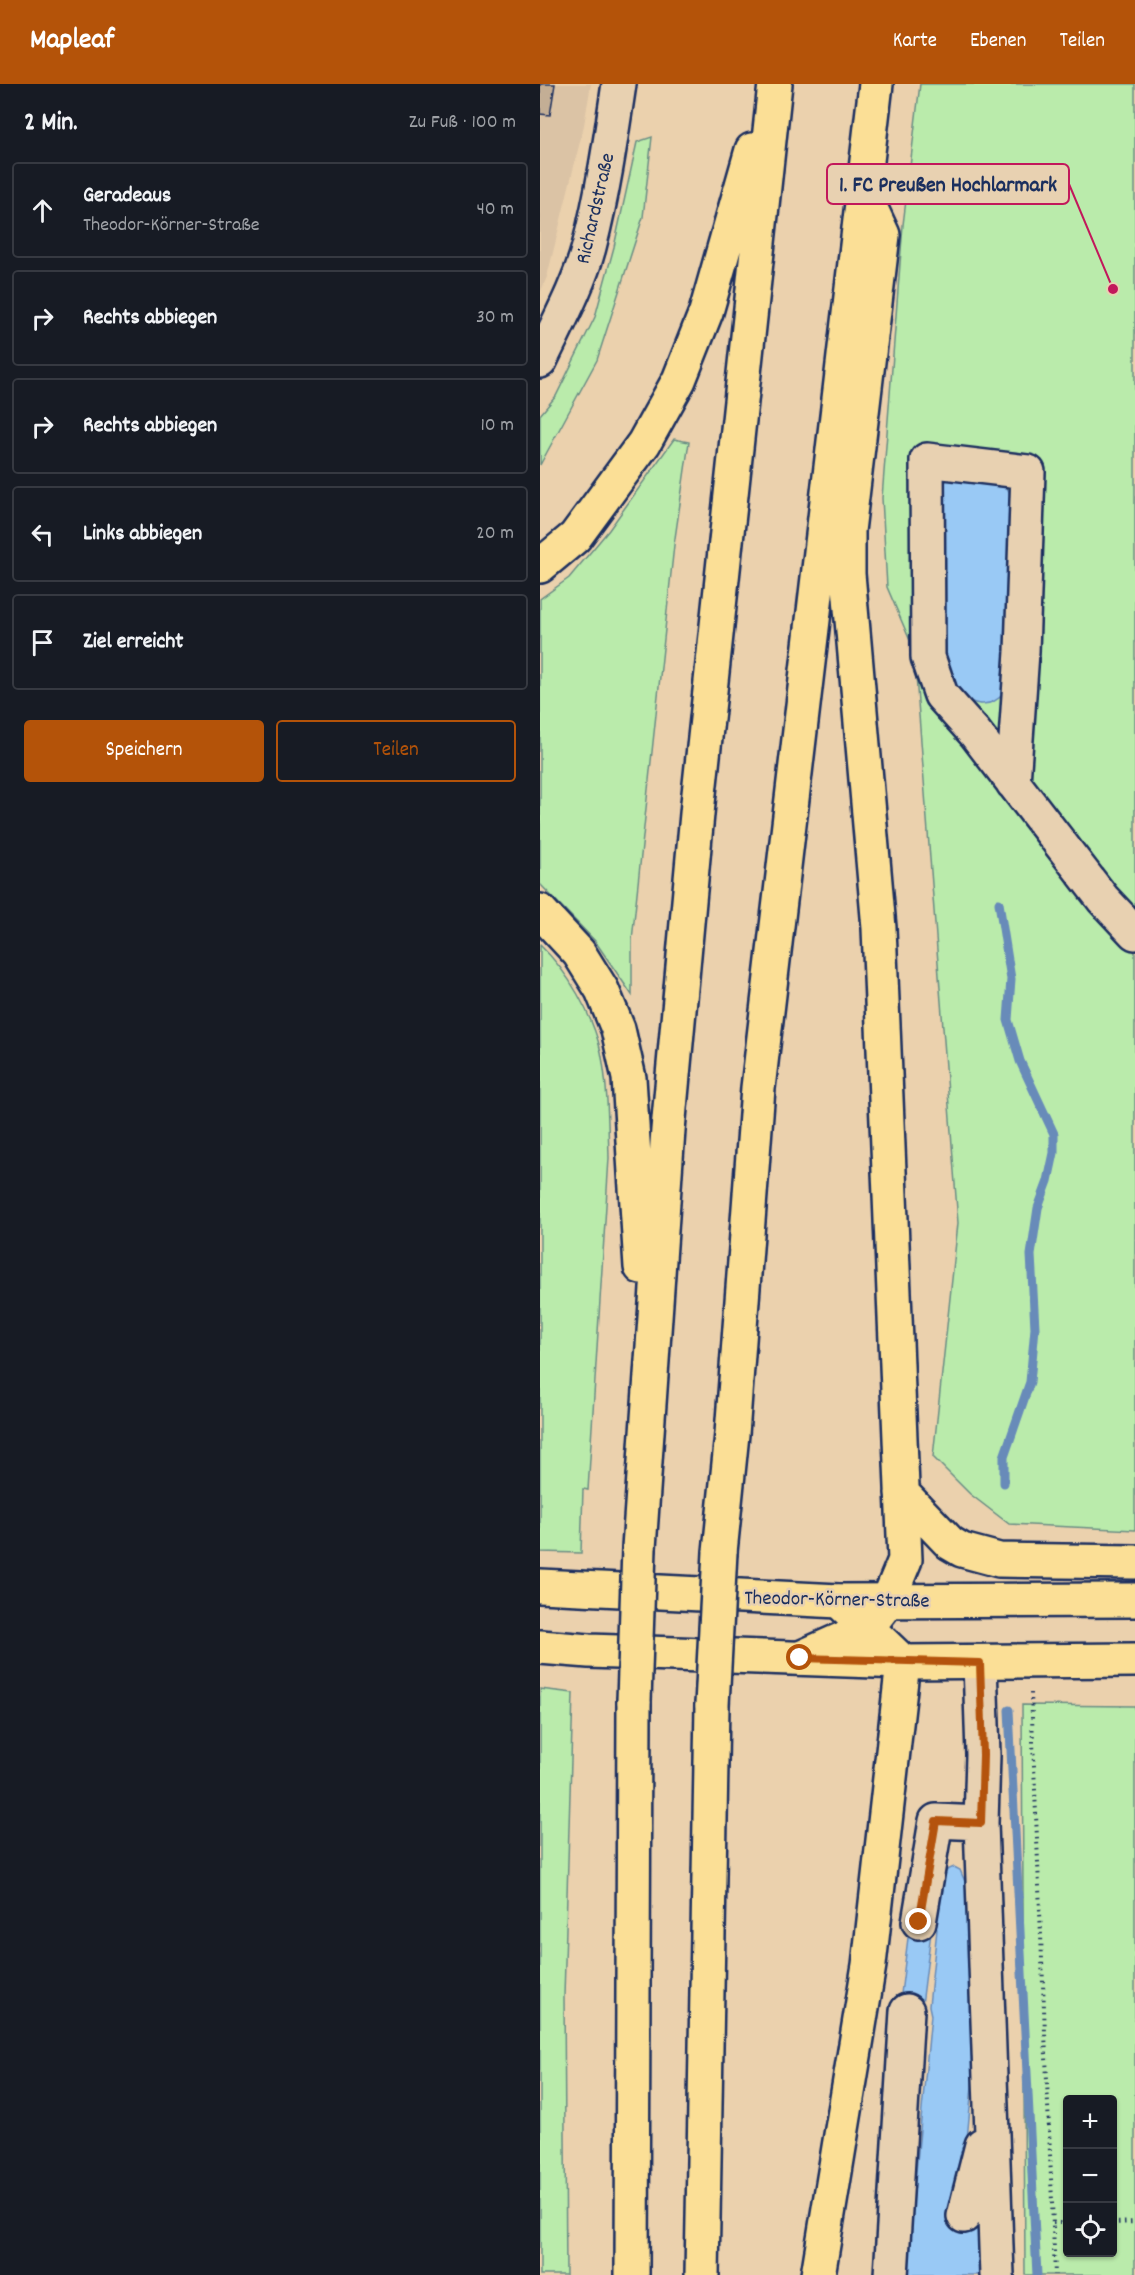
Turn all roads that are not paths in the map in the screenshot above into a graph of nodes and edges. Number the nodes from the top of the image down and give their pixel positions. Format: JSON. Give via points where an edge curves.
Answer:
{"nodes":[{"id":1,"x":619,"y":84,"type":"edge"},
{"id":2,"x":769,"y":84,"type":"edge"},
{"id":3,"x":775,"y":84,"type":"edge"},
{"id":4,"x":876,"y":84,"type":"edge"},
{"id":5,"x":864,"y":194,"type":"junction"},
{"id":6,"x":540,"y":360,"type":"edge"},
{"id":7,"x":540,"y":566,"type":"edge"},
{"id":8,"x":1014,"y":783,"type":"junction"},
{"id":9,"x":540,"y":911,"type":"edge"},
{"id":10,"x":1135,"y":933,"type":"edge"},
{"id":11,"x":649,"y":1390,"type":"junction"},
{"id":12,"x":902,"y":1493,"type":"junction"},
{"id":13,"x":1135,"y":1562,"type":"edge"},
{"id":14,"x":540,"y":1586,"type":"edge"},
{"id":15,"x":1135,"y":1600,"type":"edge"},
{"id":16,"x":839,"y":1601,"type":"junction"},
{"id":17,"x":888,"y":1601,"type":"junction"},
{"id":18,"x":867,"y":1628,"type":"junction"},
{"id":19,"x":540,"y":1647,"type":"edge"},
{"id":20,"x":800,"y":1658,"type":"junction"},
{"id":21,"x":1135,"y":1660,"type":"edge"},
{"id":22,"x":903,"y":1662,"type":"junction"},
{"id":23,"x":980,"y":1663,"type":"junction"},
{"id":24,"x":981,"y":1823,"type":"junction"},
{"id":25,"x":919,"y":1922,"type":"dead end"},
{"id":26,"x":907,"y":2011,"type":"dead end"},
{"id":27,"x":992,"y":2108,"type":"junction"},
{"id":28,"x":964,"y":2216,"type":"dead end"},
{"id":29,"x":632,"y":2275,"type":"edge"},
{"id":30,"x":702,"y":2275,"type":"edge"},
{"id":31,"x":818,"y":2275,"type":"edge"},
{"id":32,"x":891,"y":2275,"type":"edge"},
{"id":33,"x":997,"y":2275,"type":"edge"}],
"edges":[{"from":1,"to":6,"type":"street","name":"Richardstraße","via":[[588,249]]},
{"from":2,"to":7,"type":"main road","via":[[706,312],[679,380],[644,443],[575,537]]},
{"from":3,"to":11,"type":"main road","via":[[698,803]]},
{"from":4,"to":5,"type":"main road"},
{"from":5,"to":12,"type":"main road","via":[[883,235],[848,531],[848,574],[879,928]]},
{"from":5,"to":30,"type":"main road","bridge":true,"via":[[758,1088],[720,1552],[712,1705]]},
{"from":8,"to":8,"type":"street","via":[[941,695],[928,657],[927,460],[1028,472]]},
{"from":8,"to":10,"type":"street","via":[[1103,899]]},
{"from":9,"to":11,"type":"main road","via":[[579,953],[602,990],[629,1078]]},
{"from":11,"to":29,"type":"main road","bridge":true,"via":[[634,1701]]},
{"from":12,"to":13,"type":"main road","via":[[950,1543],[962,1550],[999,1560]]},
{"from":12,"to":17,"type":"main road","via":[[905,1560]]},
{"from":14,"to":16,"type":"main road","name":"Theodor-Körner-Straße"},
{"from":15,"to":17,"type":"main road","name":"Theodor-Körner-Straße"},
{"from":16,"to":17,"type":"main road","name":"Theodor-Körner-Straße"},
{"from":16,"to":18,"type":"main road"},
{"from":17,"to":18,"type":"main road"},
{"from":18,"to":20,"type":"main road"},
{"from":18,"to":22,"type":"main road"},
{"from":19,"to":20,"type":"main road"},
{"from":20,"to":22,"type":"main road"},
{"from":21,"to":23,"type":"main road"},
{"from":22,"to":23,"type":"main road"},
{"from":22,"to":31,"type":"main road","via":[[869,1965]]},
{"from":23,"to":24,"type":"street"},
{"from":24,"to":25,"type":"street","via":[[936,1821]]},
{"from":24,"to":27,"type":"street"},
{"from":26,"to":32,"type":"street"},
{"from":27,"to":28,"type":"street"},
{"from":27,"to":33,"type":"street"}]}
